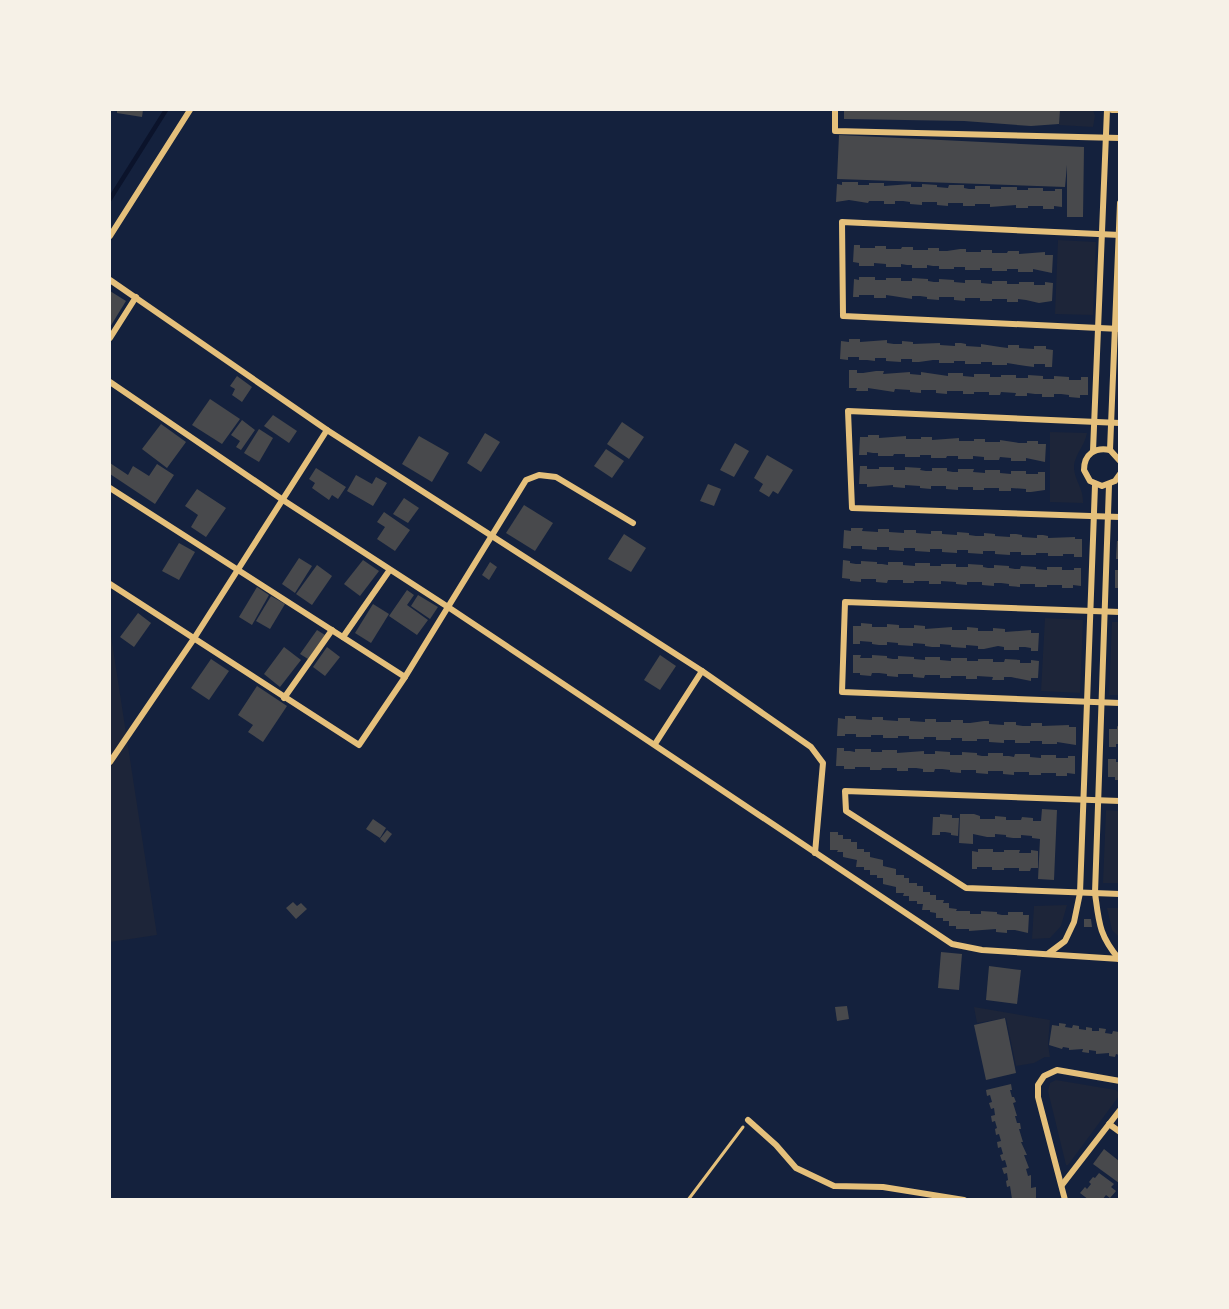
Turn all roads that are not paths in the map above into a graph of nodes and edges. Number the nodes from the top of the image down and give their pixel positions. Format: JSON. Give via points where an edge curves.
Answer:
{"nodes":[{"id":1,"x":190,"y":110,"type":"edge"},
{"id":2,"x":835,"y":110,"type":"edge"},
{"id":3,"x":1107,"y":110,"type":"edge"},
{"id":4,"x":1112,"y":110,"type":"edge"},
{"id":5,"x":1119,"y":110,"type":"edge"},
{"id":6,"x":1106,"y":138,"type":"junction"},
{"id":7,"x":1119,"y":138,"type":"edge"},
{"id":8,"x":1119,"y":203,"type":"edge"},
{"id":9,"x":1102,"y":235,"type":"junction"},
{"id":10,"x":1119,"y":235,"type":"edge"},
{"id":11,"x":110,"y":236,"type":"edge"},
{"id":12,"x":110,"y":280,"type":"edge"},
{"id":13,"x":136,"y":297,"type":"junction"},
{"id":14,"x":1097,"y":328,"type":"junction"},
{"id":15,"x":1117,"y":329,"type":"edge"},
{"id":16,"x":110,"y":338,"type":"edge"},
{"id":17,"x":110,"y":382,"type":"edge"},
{"id":18,"x":1094,"y":422,"type":"junction"},
{"id":19,"x":1112,"y":422,"type":"junction"},
{"id":20,"x":1119,"y":423,"type":"edge"},
{"id":21,"x":327,"y":430,"type":"junction"},
{"id":22,"x":1110,"y":450,"type":"junction"},
{"id":23,"x":1093,"y":451,"type":"junction"},
{"id":24,"x":1119,"y":461,"type":"edge"},
{"id":25,"x":1119,"y":474,"type":"edge"},
{"id":26,"x":1095,"y":485,"type":"junction"},
{"id":27,"x":1109,"y":485,"type":"junction"},
{"id":28,"x":110,"y":488,"type":"edge"},
{"id":29,"x":283,"y":500,"type":"junction"},
{"id":30,"x":1094,"y":516,"type":"junction"},
{"id":31,"x":1109,"y":517,"type":"junction"},
{"id":32,"x":1119,"y":518,"type":"edge"},
{"id":33,"x":633,"y":523,"type":"dead end"},
{"id":34,"x":492,"y":535,"type":"junction"},
{"id":35,"x":238,"y":570,"type":"junction"},
{"id":36,"x":389,"y":571,"type":"junction"},
{"id":37,"x":110,"y":584,"type":"edge"},
{"id":38,"x":448,"y":607,"type":"junction"},
{"id":39,"x":1090,"y":610,"type":"junction"},
{"id":40,"x":1105,"y":611,"type":"junction"},
{"id":41,"x":1119,"y":612,"type":"edge"},
{"id":42,"x":332,"y":630,"type":"junction"},
{"id":43,"x":342,"y":638,"type":"junction"},
{"id":44,"x":193,"y":640,"type":"junction"},
{"id":45,"x":702,"y":671,"type":"junction"},
{"id":46,"x":405,"y":677,"type":"junction"},
{"id":47,"x":284,"y":698,"type":"junction"},
{"id":48,"x":1087,"y":702,"type":"junction"},
{"id":49,"x":1102,"y":702,"type":"junction"},
{"id":50,"x":1119,"y":703,"type":"edge"},
{"id":51,"x":655,"y":744,"type":"junction"},
{"id":52,"x":110,"y":762,"type":"edge"},
{"id":53,"x":1084,"y":800,"type":"junction"},
{"id":54,"x":1099,"y":800,"type":"junction"},
{"id":55,"x":1119,"y":801,"type":"edge"},
{"id":56,"x":815,"y":853,"type":"junction"},
{"id":57,"x":1080,"y":893,"type":"junction"},
{"id":58,"x":1095,"y":893,"type":"junction"},
{"id":59,"x":1119,"y":894,"type":"edge"},
{"id":60,"x":1048,"y":954,"type":"junction"},
{"id":61,"x":1119,"y":959,"type":"edge"},
{"id":62,"x":1119,"y":1081,"type":"edge"},
{"id":63,"x":1119,"y":1112,"type":"edge"},
{"id":64,"x":748,"y":1120,"type":"road end"},
{"id":65,"x":1109,"y":1124,"type":"junction"},
{"id":66,"x":1119,"y":1132,"type":"edge"},
{"id":67,"x":1062,"y":1185,"type":"junction"},
{"id":68,"x":964,"y":1200,"type":"edge"},
{"id":69,"x":1065,"y":1200,"type":"edge"}],
"edges":[{"from":1,"to":11,"type":"street"},
{"from":2,"to":6,"type":"street","via":[[835,131]]},
{"from":3,"to":6,"type":"street"},
{"from":4,"to":5,"type":"street"},
{"from":6,"to":7,"type":"street"},
{"from":6,"to":9,"type":"street"},
{"from":8,"to":10,"type":"street"},
{"from":9,"to":10,"type":"street"},
{"from":9,"to":14,"type":"street"},
{"from":9,"to":14,"type":"street","via":[[842,222],[843,316]]},
{"from":10,"to":15,"type":"street"},
{"from":12,"to":13,"type":"street"},
{"from":13,"to":16,"type":"street"},
{"from":13,"to":21,"type":"street"},
{"from":14,"to":15,"type":"street"},
{"from":14,"to":18,"type":"street"},
{"from":15,"to":19,"type":"street"},
{"from":17,"to":29,"type":"street"},
{"from":18,"to":19,"type":"street"},
{"from":18,"to":23,"type":"street"},
{"from":18,"to":30,"type":"street","via":[[848,411],[852,508]]},
{"from":19,"to":20,"type":"street"},
{"from":19,"to":22,"type":"street"},
{"from":21,"to":29,"type":"street"},
{"from":21,"to":34,"type":"street"},
{"from":22,"to":23,"type":"street"},
{"from":22,"to":24,"type":"street"},
{"from":23,"to":26,"type":"street","via":[[1084,470]]},
{"from":25,"to":27,"type":"street"},
{"from":26,"to":27,"type":"street"},
{"from":26,"to":30,"type":"street"},
{"from":27,"to":31,"type":"street"},
{"from":28,"to":35,"type":"street"},
{"from":29,"to":35,"type":"street"},
{"from":29,"to":36,"type":"street"},
{"from":30,"to":31,"type":"street"},
{"from":30,"to":39,"type":"street"},
{"from":31,"to":32,"type":"street"},
{"from":31,"to":40,"type":"street"},
{"from":33,"to":34,"type":"street","via":[[556,477],[539,475],[526,480]]},
{"from":34,"to":38,"type":"street"},
{"from":34,"to":45,"type":"street"},
{"from":35,"to":42,"type":"street"},
{"from":35,"to":44,"type":"street"},
{"from":36,"to":38,"type":"street"},
{"from":36,"to":43,"type":"street"},
{"from":37,"to":44,"type":"street"},
{"from":38,"to":46,"type":"street"},
{"from":38,"to":51,"type":"street"},
{"from":39,"to":40,"type":"street"},
{"from":39,"to":48,"type":"street"},
{"from":39,"to":48,"type":"street","via":[[845,602],[842,692]]},
{"from":40,"to":41,"type":"street"},
{"from":40,"to":49,"type":"street"},
{"from":42,"to":43,"type":"street"},
{"from":42,"to":47,"type":"street"},
{"from":43,"to":46,"type":"street"},
{"from":44,"to":47,"type":"street"},
{"from":44,"to":52,"type":"street"},
{"from":45,"to":51,"type":"street"},
{"from":45,"to":56,"type":"street","via":[[811,747],[823,763]]},
{"from":46,"to":47,"type":"street","via":[[358,745]]},
{"from":48,"to":49,"type":"street"},
{"from":48,"to":53,"type":"street"},
{"from":49,"to":50,"type":"street"},
{"from":49,"to":54,"type":"street"},
{"from":51,"to":56,"type":"street"},
{"from":53,"to":54,"type":"street"},
{"from":53,"to":57,"type":"street"},
{"from":53,"to":57,"type":"street","via":[[845,791],[846,811],[966,888]]},
{"from":54,"to":55,"type":"street"},
{"from":54,"to":58,"type":"street"},
{"from":56,"to":60,"type":"street","via":[[952,944]]},
{"from":57,"to":58,"type":"street"},
{"from":57,"to":60,"type":"street","via":[[1065,941]]},
{"from":58,"to":59,"type":"street"},
{"from":58,"to":61,"type":"street","via":[[1099,924],[1106,943]]},
{"from":60,"to":61,"type":"street"},
{"from":62,"to":67,"type":"street","via":[[1058,1070],[1044,1076],[1038,1085]]},
{"from":63,"to":65,"type":"street"},
{"from":64,"to":68,"type":"street","via":[[796,1168],[834,1186],[883,1187]]},
{"from":65,"to":66,"type":"street"},
{"from":65,"to":67,"type":"street"},
{"from":67,"to":69,"type":"street"}]}
